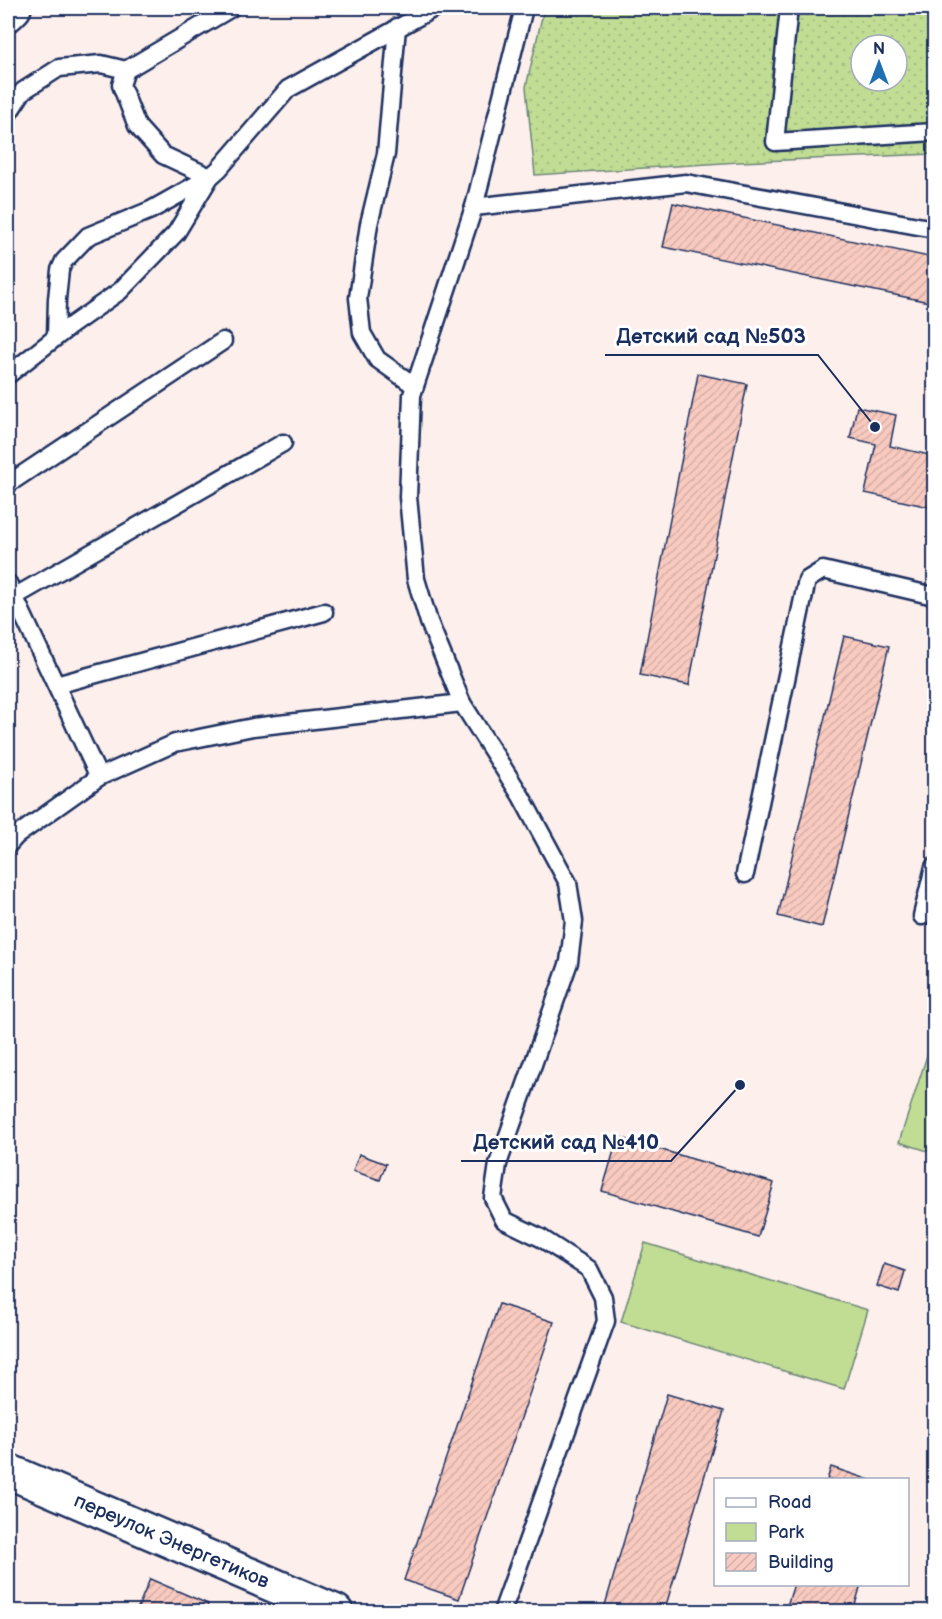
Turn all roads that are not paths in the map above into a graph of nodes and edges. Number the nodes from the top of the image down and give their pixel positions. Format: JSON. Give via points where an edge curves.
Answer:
{"nodes":[{"id":1,"x":14,"y":8,"type":"edge"},
{"id":2,"x":231,"y":8,"type":"edge"},
{"id":3,"x":434,"y":8,"type":"edge"},
{"id":4,"x":524,"y":8,"type":"edge"},
{"id":5,"x":789,"y":8,"type":"edge"},
{"id":6,"x":8,"y":14,"type":"edge"},
{"id":7,"x":397,"y":27,"type":"junction"},
{"id":8,"x":126,"y":70,"type":"junction"},
{"id":9,"x":8,"y":114,"type":"edge"},
{"id":10,"x":934,"y":132,"type":"edge"},
{"id":11,"x":210,"y":177,"type":"junction"},
{"id":12,"x":474,"y":207,"type":"junction"},
{"id":13,"x":934,"y":229,"type":"edge"},
{"id":14,"x":56,"y":337,"type":"junction"},
{"id":15,"x":223,"y":341,"type":"dead end"},
{"id":16,"x":8,"y":375,"type":"edge"},
{"id":17,"x":415,"y":386,"type":"junction"},
{"id":18,"x":283,"y":443,"type":"dead end"},
{"id":19,"x":8,"y":484,"type":"edge"},
{"id":20,"x":11,"y":590,"type":"edge"},
{"id":21,"x":934,"y":596,"type":"edge"},
{"id":22,"x":324,"y":612,"type":"dead end"},
{"id":23,"x":56,"y":685,"type":"junction"},
{"id":24,"x":462,"y":703,"type":"junction"},
{"id":25,"x":99,"y":777,"type":"junction"},
{"id":26,"x":8,"y":844,"type":"edge"},
{"id":27,"x":934,"y":867,"type":"edge"},
{"id":28,"x":745,"y":874,"type":"dead end"},
{"id":29,"x":922,"y":916,"type":"dead end"},
{"id":30,"x":8,"y":1471,"type":"edge"},
{"id":31,"x":336,"y":1611,"type":"edge"},
{"id":32,"x":502,"y":1611,"type":"edge"}],
"edges":[{"from":1,"to":6,"type":"street"},
{"from":2,"to":8,"type":"lane"},
{"from":3,"to":7,"type":"lane"},
{"from":4,"to":12,"type":"lane"},
{"from":5,"to":10,"type":"lane","via":[[775,142]]},
{"from":7,"to":11,"type":"lane","via":[[288,89]]},
{"from":7,"to":17,"type":"lane","via":[[386,154],[369,224],[358,298],[362,333],[377,359]]},
{"from":8,"to":9,"type":"lane","via":[[101,64],[58,68],[23,91]]},
{"from":8,"to":11,"type":"lane","via":[[121,85],[136,126],[164,155]]},
{"from":11,"to":14,"type":"lane","via":[[176,233],[120,291]]},
{"from":11,"to":14,"type":"lane","via":[[151,210],[88,236],[60,270]]},
{"from":12,"to":13,"type":"lane","via":[[686,183]]},
{"from":12,"to":17,"type":"lane"},
{"from":14,"to":16,"type":"lane"},
{"from":15,"to":19,"type":"lane"},
{"from":17,"to":24,"type":"lane","via":[[408,497],[416,579]]},
{"from":18,"to":20,"type":"lane"},
{"from":20,"to":23,"type":"lane"},
{"from":21,"to":28,"type":"lane","via":[[823,570],[807,580]]},
{"from":22,"to":23,"type":"lane"},
{"from":23,"to":25,"type":"lane"},
{"from":24,"to":25,"type":"lane","via":[[253,727],[175,743]]},
{"from":24,"to":32,"type":"lane","via":[[521,796],[568,883],[574,921],[569,963],[498,1164],[492,1198],[504,1220],[542,1238],[589,1269],[603,1297],[606,1320]]},
{"from":25,"to":26,"type":"lane"},
{"from":27,"to":29,"type":"lane"},
{"from":30,"to":31,"type":"street","name":"переулок Энергетиков"}]}
